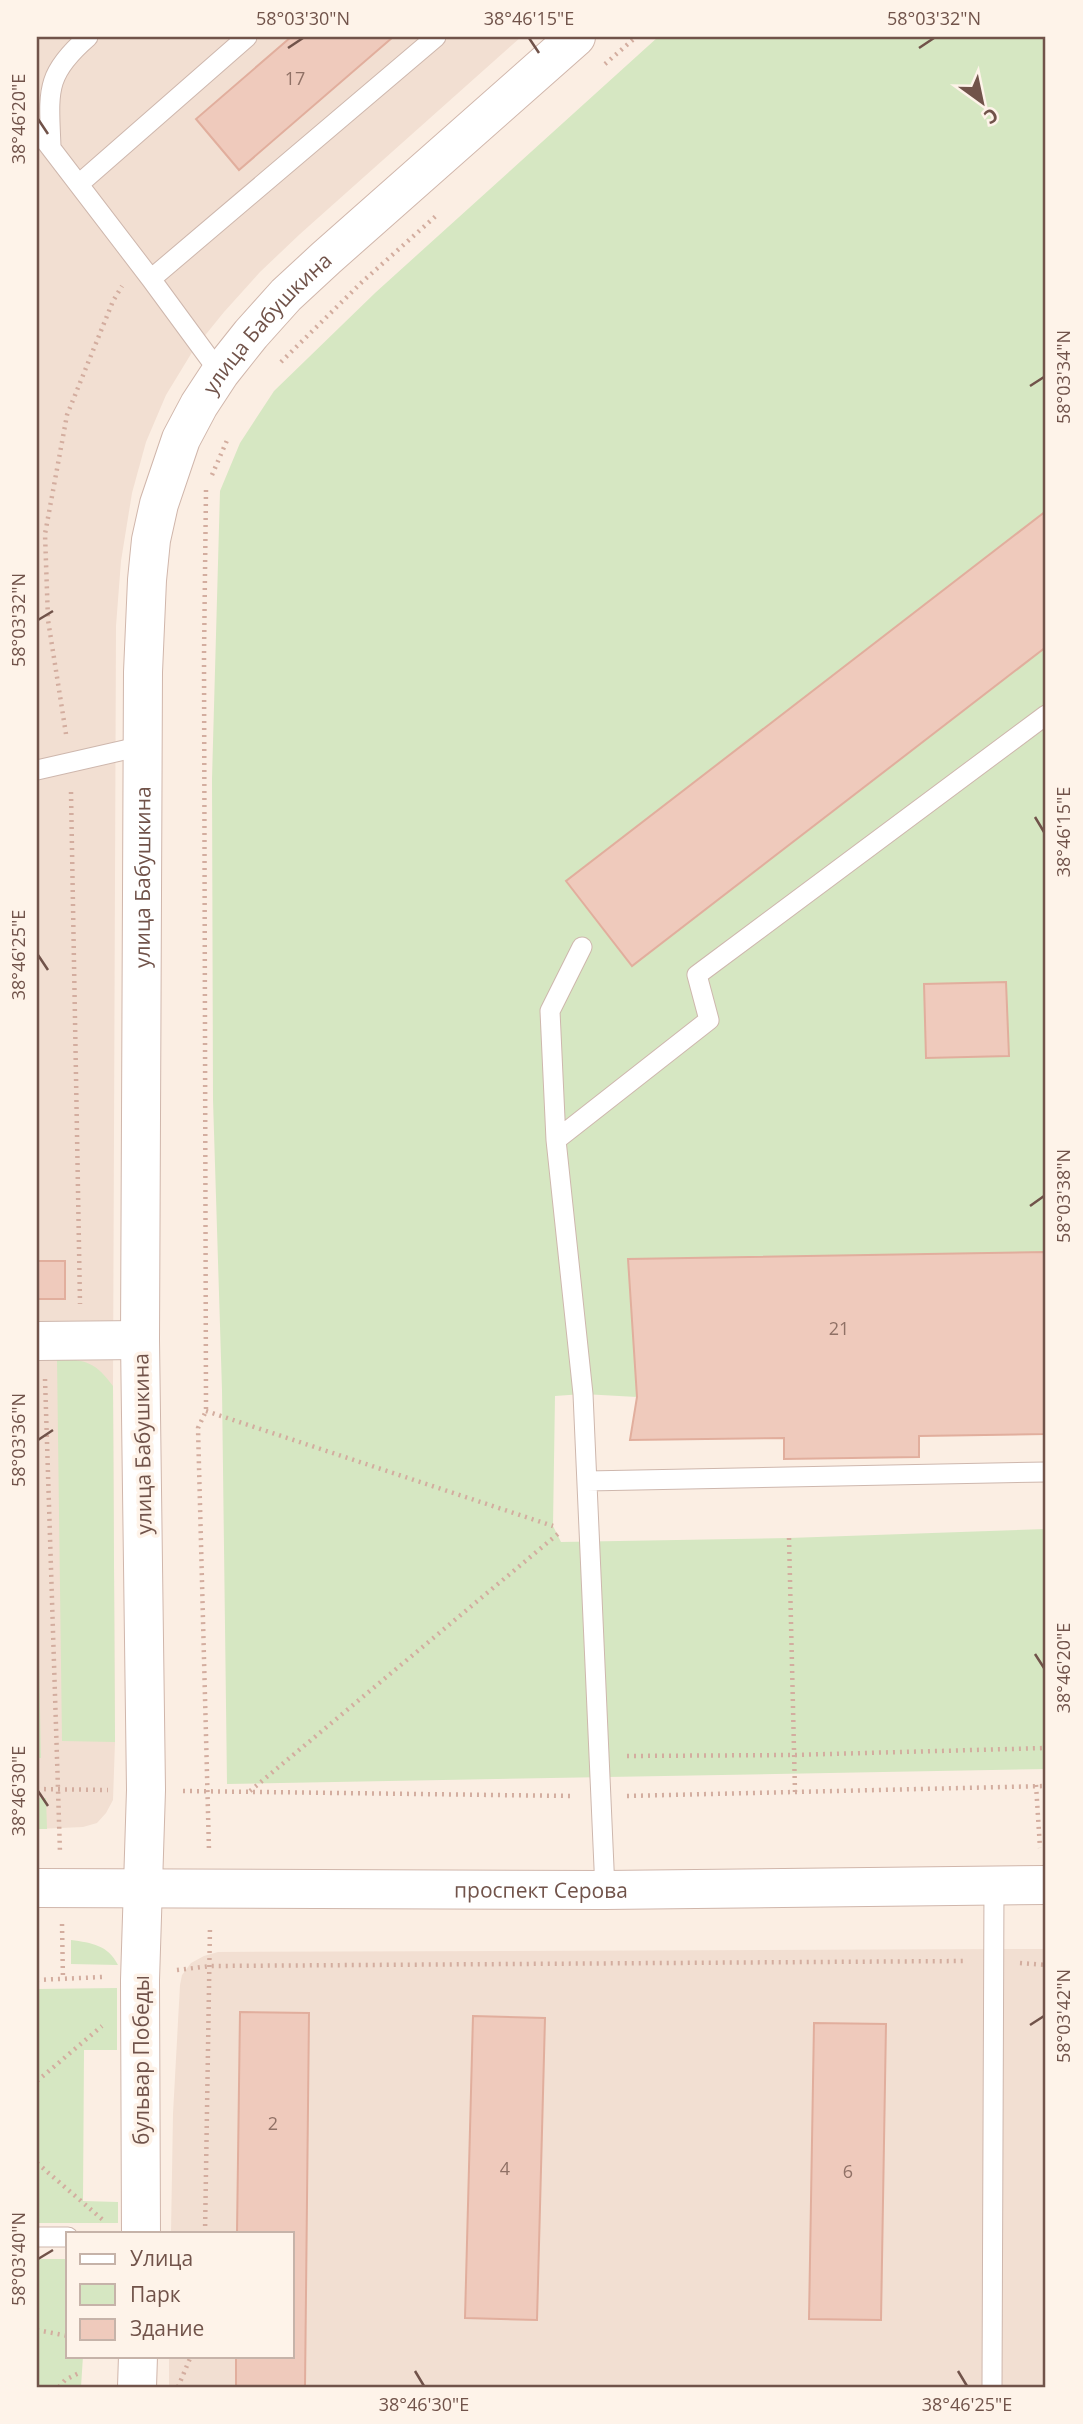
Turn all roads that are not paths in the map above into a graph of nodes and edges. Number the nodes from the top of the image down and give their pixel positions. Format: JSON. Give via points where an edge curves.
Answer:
{"nodes":[{"id":1,"x":88,"y":37,"type":"edge"},
{"id":2,"x":247,"y":37,"type":"edge"},
{"id":3,"x":436,"y":37,"type":"edge"},
{"id":4,"x":576,"y":37,"type":"edge"},
{"id":5,"x":37,"y":130,"type":"edge"},
{"id":6,"x":51,"y":147,"type":"junction"},
{"id":7,"x":79,"y":184,"type":"junction"},
{"id":8,"x":151,"y":279,"type":"junction"},
{"id":9,"x":220,"y":373,"type":"junction"},
{"id":10,"x":1046,"y":715,"type":"edge"},
{"id":11,"x":142,"y":746,"type":"junction"},
{"id":12,"x":37,"y":770,"type":"edge"},
{"id":13,"x":582,"y":947,"type":"dead end"},
{"id":14,"x":556,"y":1140,"type":"junction"},
{"id":15,"x":140,"y":1340,"type":"junction"},
{"id":16,"x":40,"y":1341,"type":"edge"},
{"id":17,"x":1046,"y":1472,"type":"edge"},
{"id":18,"x":587,"y":1481,"type":"junction"},
{"id":19,"x":1046,"y":1885,"type":"edge"},
{"id":20,"x":994,"y":1886,"type":"junction"},
{"id":21,"x":49,"y":1887,"type":"edge"},
{"id":22,"x":144,"y":1888,"type":"junction"},
{"id":23,"x":605,"y":1890,"type":"junction"},
{"id":24,"x":125,"y":2229,"type":"edge"},
{"id":25,"x":37,"y":2237,"type":"edge"},
{"id":26,"x":66,"y":2237,"type":"edge"},
{"id":27,"x":138,"y":2358,"type":"edge"},
{"id":28,"x":137,"y":2387,"type":"edge"},
{"id":29,"x":992,"y":2387,"type":"edge"}],
"edges":[{"from":1,"to":6,"type":"lane","via":[[61,63],[53,78]]},
{"from":2,"to":7,"type":"lane"},
{"from":3,"to":8,"type":"lane"},
{"from":4,"to":9,"type":"street","name":"улица Бабушкина","via":[[286,295]]},
{"from":5,"to":6,"type":"lane"},
{"from":6,"to":7,"type":"lane"},
{"from":7,"to":8,"type":"lane"},
{"from":8,"to":9,"type":"lane"},
{"from":9,"to":11,"type":"street","name":"улица Бабушкина","via":[[181,439],[151,540]]},
{"from":10,"to":14,"type":"lane","via":[[697,975],[709,1020]]},
{"from":11,"to":12,"type":"lane"},
{"from":11,"to":15,"type":"street","name":"улица Бабушкина"},
{"from":13,"to":14,"type":"lane","via":[[550,1011]]},
{"from":14,"to":18,"type":"lane","via":[[583,1394]]},
{"from":15,"to":16,"type":"street"},
{"from":15,"to":22,"type":"street","name":"улица Бабушкина"},
{"from":17,"to":18,"type":"lane"},
{"from":18,"to":23,"type":"lane"},
{"from":19,"to":20,"type":"street","name":"проспект Серова"},
{"from":20,"to":23,"type":"street","name":"проспект Серова"},
{"from":20,"to":29,"type":"lane"},
{"from":21,"to":22,"type":"street","name":"проспект Серова"},
{"from":22,"to":23,"type":"street","name":"проспект Серова"},
{"from":22,"to":24,"type":"street","name":"бульвар Победы"},
{"from":25,"to":26,"type":"lane"},
{"from":27,"to":28,"type":"street"}]}
